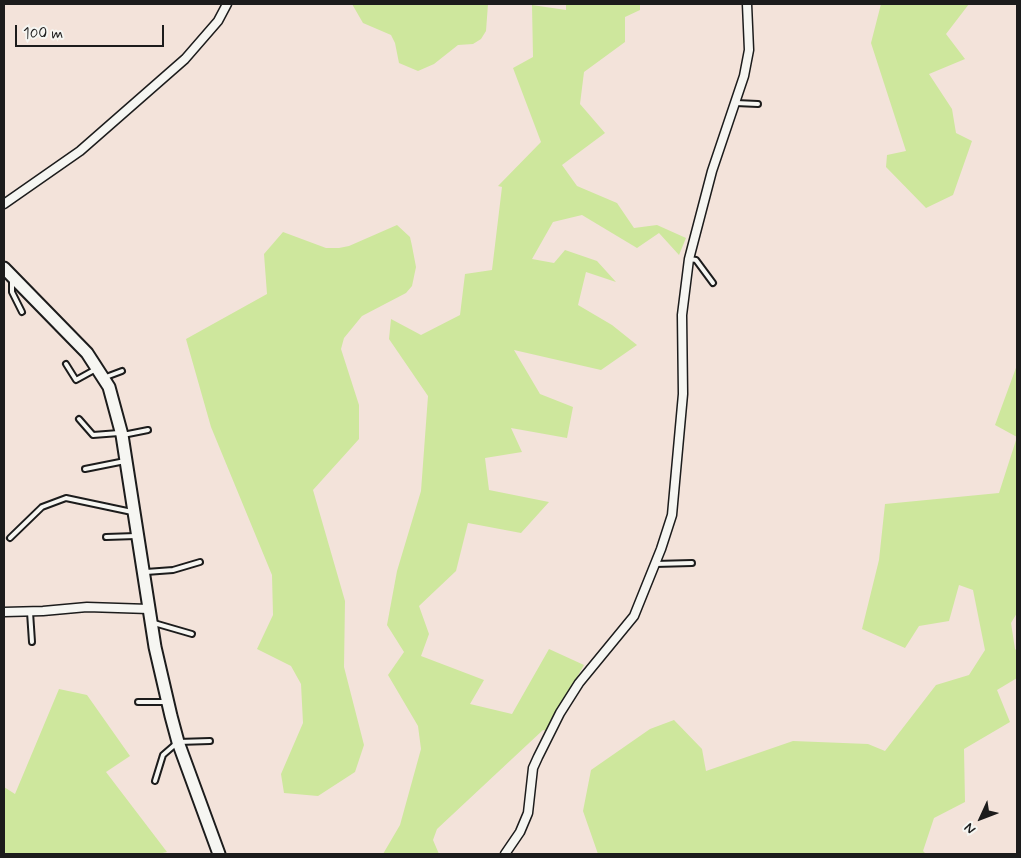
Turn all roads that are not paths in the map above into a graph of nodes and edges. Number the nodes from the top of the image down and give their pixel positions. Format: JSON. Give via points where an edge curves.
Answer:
{"nodes":[{"id":1,"x":227,"y":4,"type":"edge"},
{"id":2,"x":747,"y":4,"type":"edge"},
{"id":3,"x":736,"y":103,"type":"junction"},
{"id":4,"x":758,"y":104,"type":"dead end"},
{"id":5,"x":4,"y":204,"type":"edge"},
{"id":6,"x":689,"y":259,"type":"junction"},
{"id":7,"x":8,"y":272,"type":"edge"},
{"id":8,"x":713,"y":283,"type":"dead end"},
{"id":9,"x":22,"y":312,"type":"dead end"},
{"id":10,"x":66,"y":364,"type":"dead end"},
{"id":11,"x":122,"y":372,"type":"dead end"},
{"id":12,"x":101,"y":373,"type":"junction"},
{"id":13,"x":79,"y":419,"type":"dead end"},
{"id":14,"x":148,"y":430,"type":"dead end"},
{"id":15,"x":122,"y":434,"type":"junction"},
{"id":16,"x":126,"y":460,"type":"junction"},
{"id":17,"x":86,"y":469,"type":"dead end"},
{"id":18,"x":135,"y":512,"type":"junction"},
{"id":19,"x":138,"y":536,"type":"junction"},
{"id":20,"x":106,"y":537,"type":"dead end"},
{"id":21,"x":10,"y":538,"type":"dead end"},
{"id":22,"x":200,"y":562,"type":"dead end"},
{"id":23,"x":692,"y":563,"type":"dead end"},
{"id":24,"x":655,"y":564,"type":"junction"},
{"id":25,"x":144,"y":572,"type":"junction"},
{"id":26,"x":149,"y":609,"type":"junction"},
{"id":27,"x":4,"y":612,"type":"edge"},
{"id":28,"x":30,"y":612,"type":"junction"},
{"id":29,"x":151,"y":622,"type":"junction"},
{"id":30,"x":192,"y":634,"type":"dead end"},
{"id":31,"x":32,"y":642,"type":"dead end"},
{"id":32,"x":138,"y":702,"type":"dead end"},
{"id":33,"x":168,"y":702,"type":"junction"},
{"id":34,"x":210,"y":741,"type":"dead end"},
{"id":35,"x":178,"y":742,"type":"junction"},
{"id":36,"x":155,"y":781,"type":"dead end"},
{"id":37,"x":219,"y":854,"type":"edge"},
{"id":38,"x":505,"y":854,"type":"edge"}],
"edges":[{"from":1,"to":5,"type":"street","via":[[218,21],[185,60],[80,151]]},
{"from":2,"to":3,"type":"street","via":[[749,50]]},
{"from":3,"to":4,"type":"lane"},
{"from":3,"to":6,"type":"street","via":[[712,171]]},
{"from":6,"to":8,"type":"lane","via":[[696,260]]},
{"from":6,"to":24,"type":"street","via":[[682,315],[684,370],[677,476],[672,515]]},
{"from":7,"to":9,"type":"lane","via":[[12,292]]},
{"from":7,"to":12,"type":"street","via":[[62,326]]},
{"from":10,"to":12,"type":"lane","via":[[76,380]]},
{"from":11,"to":12,"type":"lane"},
{"from":12,"to":15,"type":"street","via":[[109,387]]},
{"from":13,"to":15,"type":"lane","via":[[93,435]]},
{"from":14,"to":15,"type":"lane"},
{"from":15,"to":16,"type":"street"},
{"from":16,"to":17,"type":"lane"},
{"from":16,"to":18,"type":"street"},
{"from":18,"to":19,"type":"street"},
{"from":18,"to":21,"type":"lane","via":[[66,498],[42,507]]},
{"from":19,"to":20,"type":"lane"},
{"from":19,"to":25,"type":"street"},
{"from":22,"to":25,"type":"lane","via":[[173,570]]},
{"from":23,"to":24,"type":"lane"},
{"from":24,"to":38,"type":"street","via":[[634,616],[594,662],[556,721],[533,768],[528,813]]},
{"from":25,"to":26,"type":"street"},
{"from":26,"to":28,"type":"street","via":[[87,607]]},
{"from":26,"to":29,"type":"street"},
{"from":27,"to":28,"type":"street"},
{"from":28,"to":31,"type":"lane"},
{"from":29,"to":30,"type":"lane"},
{"from":29,"to":33,"type":"street"},
{"from":32,"to":33,"type":"lane"},
{"from":33,"to":35,"type":"street"},
{"from":34,"to":35,"type":"lane"},
{"from":35,"to":36,"type":"lane","via":[[163,755]]},
{"from":35,"to":37,"type":"street"}]}
